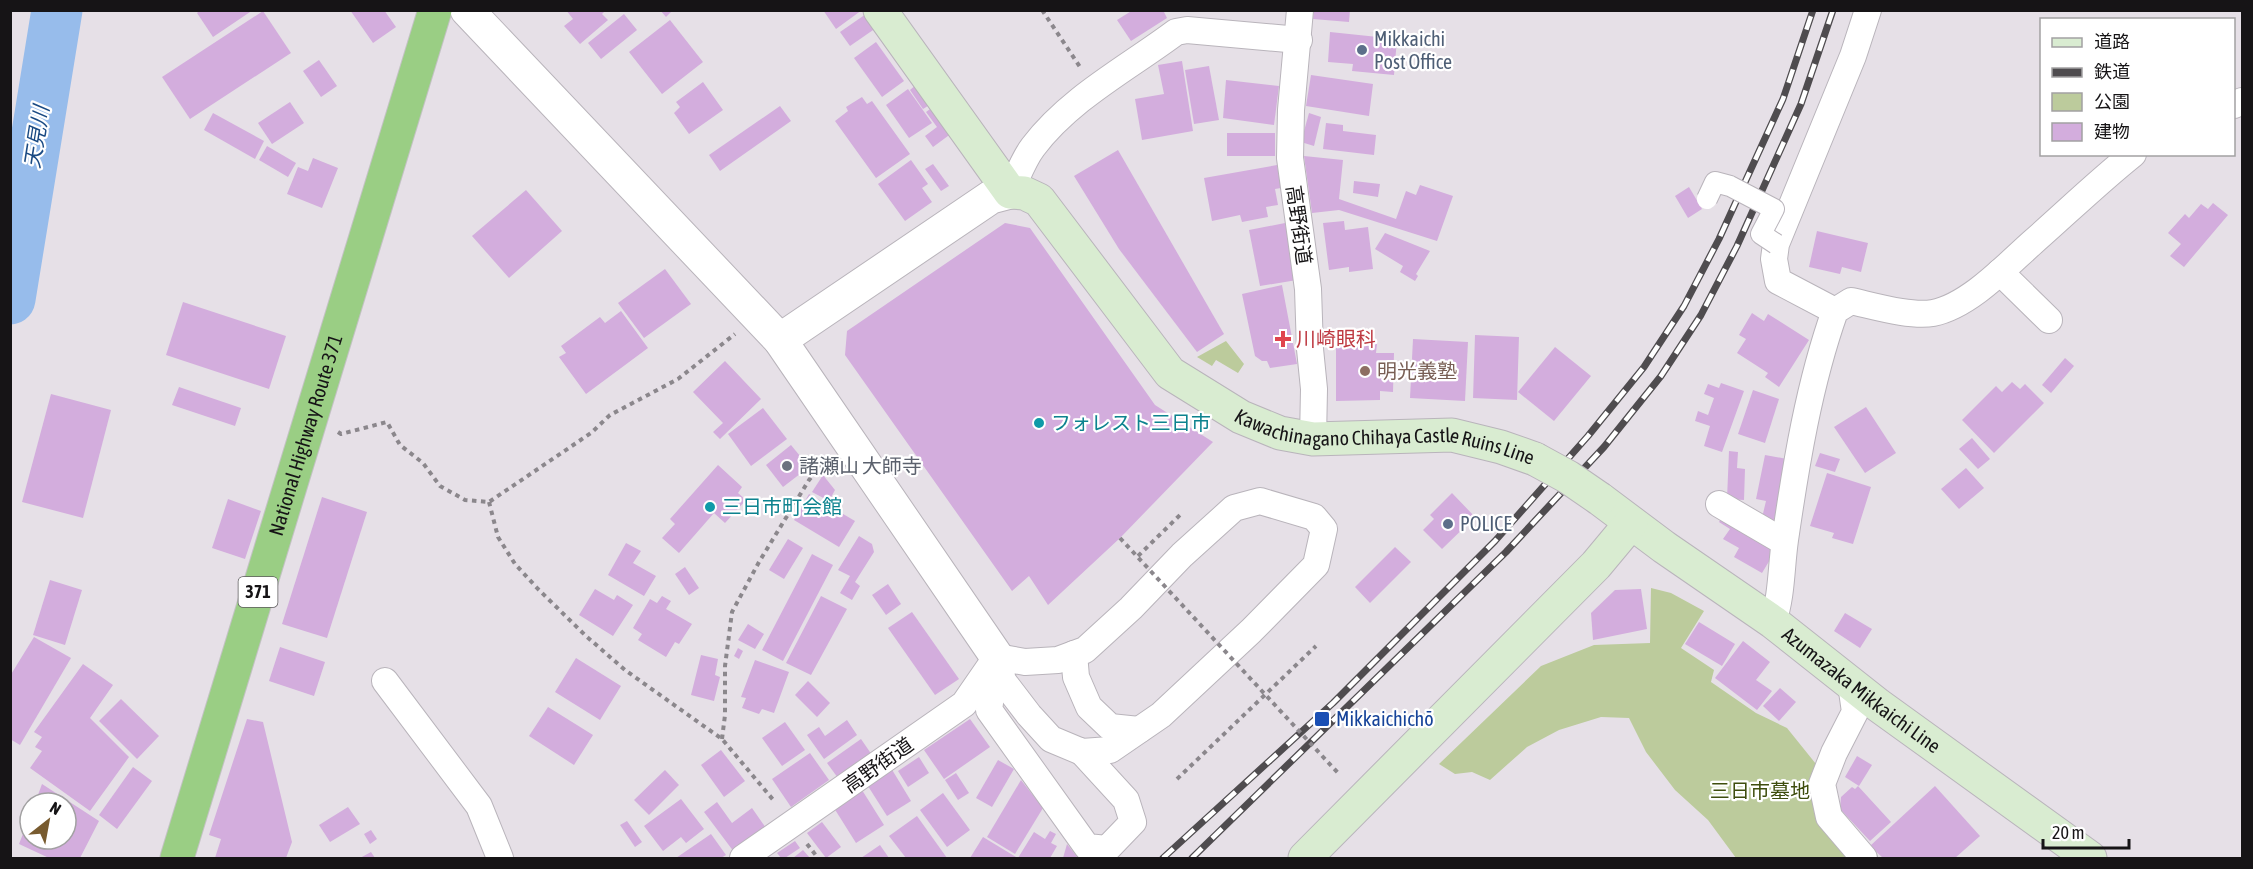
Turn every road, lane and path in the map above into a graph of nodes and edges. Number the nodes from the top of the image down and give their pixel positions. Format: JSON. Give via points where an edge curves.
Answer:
{"nodes":[{"id":1,"x":435,"y":10,"type":"edge"},
{"id":2,"x":467,"y":10,"type":"edge"},
{"id":3,"x":880,"y":10,"type":"edge"},
{"id":4,"x":1042,"y":10,"type":"edge"},
{"id":5,"x":1300,"y":10,"type":"edge"},
{"id":6,"x":1868,"y":10,"type":"edge"},
{"id":7,"x":1299,"y":40,"type":"junction"},
{"id":8,"x":1094,"y":90,"type":"junction"},
{"id":9,"x":2130,"y":156,"type":"edge"},
{"id":10,"x":1010,"y":192,"type":"junction"},
{"id":11,"x":1707,"y":199,"type":"dead end"},
{"id":12,"x":1776,"y":244,"type":"junction"},
{"id":13,"x":2000,"y":272,"type":"junction"},
{"id":14,"x":1835,"y":311,"type":"junction"},
{"id":15,"x":2049,"y":320,"type":"dead end"},
{"id":16,"x":770,"y":328,"type":"junction"},
{"id":17,"x":312,"y":414,"type":"junction"},
{"id":18,"x":845,"y":435,"type":"junction"},
{"id":19,"x":1313,"y":440,"type":"junction"},
{"id":20,"x":489,"y":502,"type":"junction"},
{"id":21,"x":1719,"y":504,"type":"dead end"},
{"id":22,"x":1181,"y":514,"type":"dead end"},
{"id":23,"x":1632,"y":523,"type":"junction"},
{"id":24,"x":1120,"y":538,"type":"dead end"},
{"id":25,"x":1784,"y":542,"type":"junction"},
{"id":26,"x":1138,"y":556,"type":"junction"},
{"id":27,"x":1773,"y":622,"type":"junction"},
{"id":28,"x":1316,"y":646,"type":"dead end"},
{"id":29,"x":1074,"y":654,"type":"junction"},
{"id":30,"x":997,"y":657,"type":"junction"},
{"id":31,"x":385,"y":681,"type":"dead end"},
{"id":32,"x":1851,"y":684,"type":"junction"},
{"id":33,"x":1266,"y":694,"type":"junction"},
{"id":34,"x":1139,"y":730,"type":"junction"},
{"id":35,"x":722,"y":739,"type":"junction"},
{"id":36,"x":1082,"y":752,"type":"junction"},
{"id":37,"x":1341,"y":775,"type":"dead end"},
{"id":38,"x":1177,"y":779,"type":"dead end"},
{"id":39,"x":792,"y":824,"type":"junction"},
{"id":40,"x":1105,"y":854,"type":"edge"},
{"id":41,"x":177,"y":858,"type":"edge"},
{"id":42,"x":500,"y":858,"type":"edge"},
{"id":43,"x":743,"y":858,"type":"edge"},
{"id":44,"x":818,"y":858,"type":"edge"},
{"id":45,"x":1305,"y":858,"type":"edge"},
{"id":46,"x":1864,"y":858,"type":"edge"},
{"id":47,"x":2090,"y":858,"type":"edge"}],
"edges":[{"from":1,"to":17,"type":"highway","name":"National Highway Route 371","number":"371"},
{"from":2,"to":16,"type":"street"},
{"from":3,"to":10,"type":"main road"},
{"from":4,"to":8,"type":"path"},
{"from":5,"to":7,"type":"street","name":"高野街道"},
{"from":6,"to":12,"type":"street"},
{"from":7,"to":8,"type":"street","via":[[1176,32]]},
{"from":7,"to":19,"type":"street","name":"高野街道","via":[[1290,158],[1308,289]]},
{"from":8,"to":10,"type":"street","via":[[1032,148]]},
{"from":9,"to":13,"type":"street"},
{"from":10,"to":16,"type":"street","via":[[991,197]]},
{"from":10,"to":19,"type":"main road","name":"Kawachinagano Chihaya Castle Ruins Line","via":[[1039,200],[1170,373],[1241,417],[1280,433]]},
{"from":11,"to":12,"type":"street","bridge":true,"via":[[1715,182],[1774,209],[1761,234]]},
{"from":12,"to":14,"type":"street","via":[[1778,281]]},
{"from":13,"to":14,"type":"street","via":[[1957,305],[1932,313],[1893,311],[1851,301]]},
{"from":13,"to":15,"type":"street"},
{"from":14,"to":25,"type":"street","via":[[1823,343]]},
{"from":16,"to":18,"type":"street"},
{"from":16,"to":20,"type":"path","via":[[610,415],[591,433]]},
{"from":17,"to":20,"type":"path","via":[[341,434],[387,422],[400,446],[423,463],[440,486],[465,500]]},
{"from":17,"to":41,"type":"highway","name":"National Highway Route 371","number":"371"},
{"from":18,"to":30,"type":"street"},
{"from":18,"to":35,"type":"path","via":[[809,480],[732,612]]},
{"from":19,"to":23,"type":"main road","name":"Kawachinagano Chihaya Castle Ruins Line","bridge":true,"via":[[1452,435],[1501,447],[1568,477]]},
{"from":20,"to":35,"type":"path","via":[[498,537],[538,589],[625,670]]},
{"from":21,"to":25,"type":"street"},
{"from":22,"to":26,"type":"path"},
{"from":23,"to":27,"type":"main road","name":"Azumazaka Mikkaichi Line"},
{"from":23,"to":45,"type":"main road","via":[[1596,565]]},
{"from":24,"to":26,"type":"path","bridge":true},
{"from":25,"to":27,"type":"street","via":[[1779,603]]},
{"from":26,"to":33,"type":"path","bridge":true},
{"from":27,"to":32,"type":"main road","name":"Azumazaka Mikkaichi Line"},
{"from":28,"to":33,"type":"path"},
{"from":29,"to":30,"type":"street","via":[[1058,660],[1025,662]]},
{"from":29,"to":34,"type":"street","via":[[1076,677],[1089,707],[1110,727]]},
{"from":29,"to":34,"type":"street","via":[[1093,643],[1234,508],[1260,501],[1314,517],[1324,529],[1316,565],[1161,715]]},
{"from":30,"to":36,"type":"street","via":[[1003,681],[1029,715],[1051,739]]},
{"from":30,"to":39,"type":"street","name":"高野街道","via":[[964,704]]},
{"from":30,"to":40,"type":"street","via":[[989,710],[1088,847]]},
{"from":31,"to":42,"type":"street","via":[[479,806]]},
{"from":32,"to":46,"type":"street","via":[[1855,712],[1822,784],[1829,817]]},
{"from":32,"to":47,"type":"main road","name":"Azumazaka Mikkaichi Line"},
{"from":33,"to":37,"type":"path","bridge":true},
{"from":33,"to":38,"type":"path"},
{"from":34,"to":36,"type":"street","via":[[1110,750]]},
{"from":35,"to":39,"type":"path"},
{"from":36,"to":40,"type":"street","via":[[1126,801],[1133,822]]},
{"from":39,"to":43,"type":"street","name":"高野街道"},
{"from":39,"to":44,"type":"path"}]}
